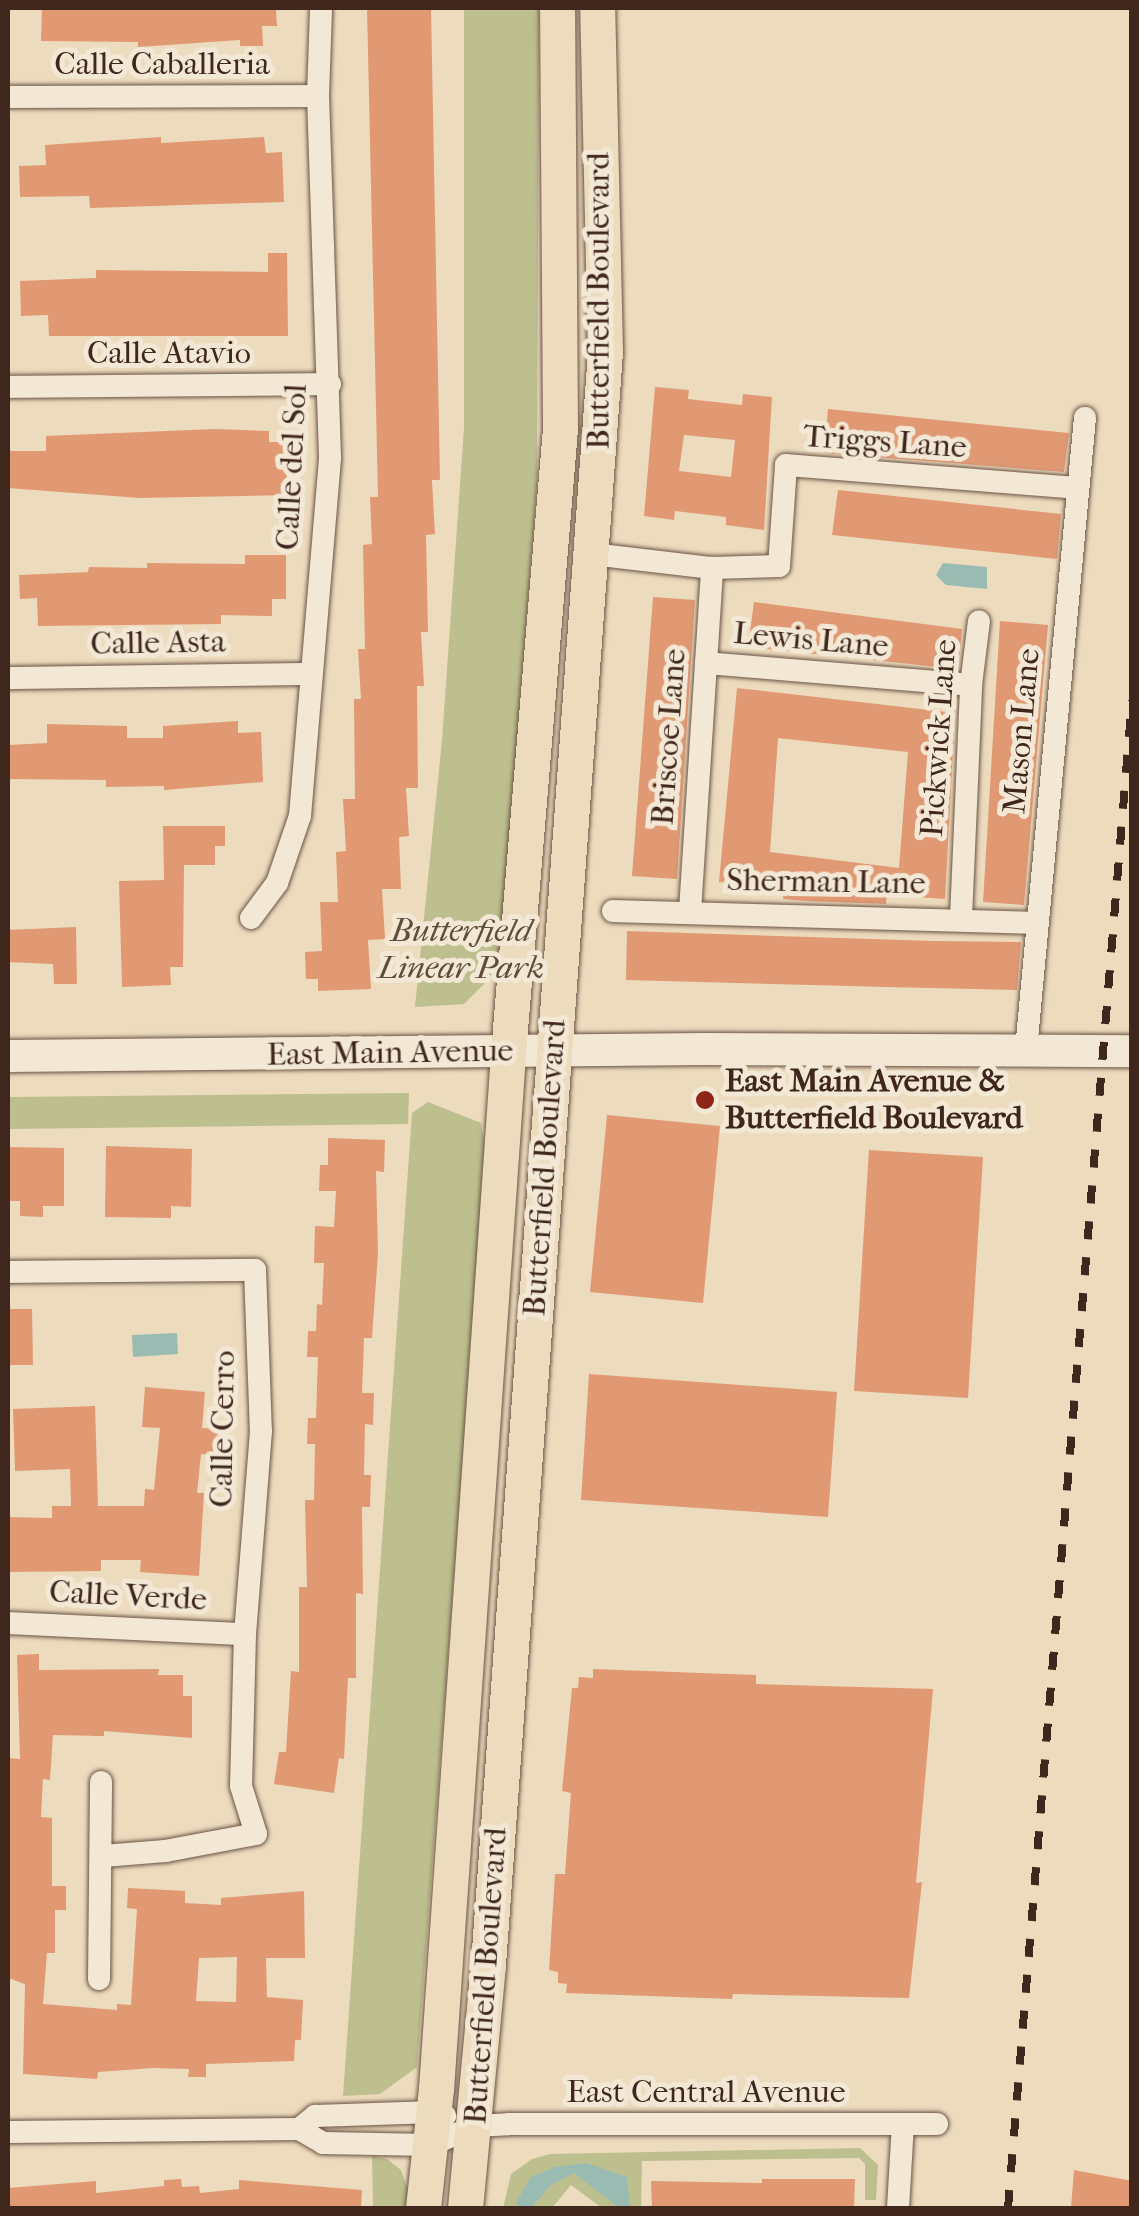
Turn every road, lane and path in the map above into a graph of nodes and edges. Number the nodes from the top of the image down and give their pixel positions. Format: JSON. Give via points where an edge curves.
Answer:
{"nodes":[{"id":1,"x":321,"y":8,"type":"edge"},
{"id":2,"x":557,"y":8,"type":"edge"},
{"id":3,"x":597,"y":8,"type":"edge"},
{"id":4,"x":318,"y":96,"type":"junction"},
{"id":5,"x":8,"y":97,"type":"edge"},
{"id":6,"x":330,"y":384,"type":"junction"},
{"id":7,"x":8,"y":387,"type":"edge"},
{"id":8,"x":1085,"y":418,"type":"dead end"},
{"id":9,"x":1078,"y":488,"type":"junction"},
{"id":10,"x":592,"y":554,"type":"junction"},
{"id":11,"x":712,"y":568,"type":"junction"},
{"id":12,"x":979,"y":621,"type":"dead end"},
{"id":13,"x":706,"y":664,"type":"junction"},
{"id":14,"x":310,"y":674,"type":"junction"},
{"id":15,"x":8,"y":678,"type":"edge"},
{"id":16,"x":971,"y":686,"type":"junction"},
{"id":17,"x":613,"y":911,"type":"dead end"},
{"id":18,"x":690,"y":912,"type":"junction"},
{"id":19,"x":252,"y":918,"type":"dead end"},
{"id":20,"x":962,"y":918,"type":"junction"},
{"id":21,"x":1037,"y":923,"type":"junction"},
{"id":22,"x":554,"y":1050,"type":"junction"},
{"id":23,"x":1026,"y":1050,"type":"junction"},
{"id":24,"x":1132,"y":1050,"type":"edge"},
{"id":25,"x":508,"y":1053,"type":"junction"},
{"id":26,"x":8,"y":1056,"type":"edge"},
{"id":27,"x":8,"y":1272,"type":"edge"},
{"id":28,"x":8,"y":1623,"type":"edge"},
{"id":29,"x":245,"y":1634,"type":"junction"},
{"id":30,"x":101,"y":1782,"type":"dead end"},
{"id":31,"x":103,"y":1856,"type":"junction"},
{"id":32,"x":98,"y":1979,"type":"dead end"},
{"id":33,"x":903,"y":2124,"type":"junction"},
{"id":34,"x":937,"y":2124,"type":"dead end"},
{"id":35,"x":475,"y":2126,"type":"junction"},
{"id":36,"x":432,"y":2128,"type":"junction"},
{"id":37,"x":298,"y":2129,"type":"junction"},
{"id":38,"x":8,"y":2132,"type":"edge"},
{"id":39,"x":423,"y":2208,"type":"edge"},
{"id":40,"x":465,"y":2208,"type":"edge"},
{"id":41,"x":898,"y":2208,"type":"edge"}],
"edges":[{"from":1,"to":4,"type":"street","name":"Calle del Sol"},
{"from":2,"to":25,"type":"main road","name":"Butterfield Boulevard","via":[[563,371]]},
{"from":3,"to":10,"type":"main road","name":"Butterfield Boulevard","via":[[605,352]]},
{"from":4,"to":5,"type":"street","name":"Calle Caballeria"},
{"from":4,"to":6,"type":"street","name":"Calle del Sol"},
{"from":6,"to":7,"type":"street","name":"Calle Atavio"},
{"from":6,"to":14,"type":"street","name":"Calle del Sol","via":[[330,457]]},
{"from":8,"to":9,"type":"street","name":"Mason Lane"},
{"from":9,"to":11,"type":"street","name":"Triggs Lane","via":[[786,465],[779,566]]},
{"from":9,"to":21,"type":"street","name":"Mason Lane"},
{"from":10,"to":11,"type":"street"},
{"from":10,"to":22,"type":"main road","name":"Butterfield Boulevard"},
{"from":11,"to":13,"type":"street","name":"Briscoe Lane"},
{"from":12,"to":16,"type":"street","name":"Pickwick Lane"},
{"from":13,"to":16,"type":"street","name":"Lewis Lane"},
{"from":13,"to":18,"type":"street","name":"Briscoe Lane"},
{"from":14,"to":15,"type":"street","name":"Calle Asta"},
{"from":14,"to":19,"type":"street","name":"Calle del Sol","via":[[300,816],[276,883]]},
{"from":16,"to":20,"type":"street","name":"Pickwick Lane"},
{"from":17,"to":18,"type":"street","name":"Sherman Lane"},
{"from":18,"to":20,"type":"street","name":"Sherman Lane"},
{"from":20,"to":21,"type":"street","name":"Sherman Lane"},
{"from":21,"to":23,"type":"street","name":"Mason Lane"},
{"from":22,"to":23,"type":"main road","name":"East Main Avenue"},
{"from":22,"to":25,"type":"main road","name":"East Main Avenue"},
{"from":22,"to":35,"type":"main road","name":"Butterfield Boulevard"},
{"from":23,"to":24,"type":"main road","name":"East Main Avenue"},
{"from":25,"to":26,"type":"main road","name":"East Main Avenue"},
{"from":25,"to":36,"type":"main road","name":"Butterfield Boulevard"},
{"from":27,"to":29,"type":"street","name":"Calle Cerro","via":[[255,1270],[260,1431]]},
{"from":28,"to":29,"type":"street","name":"Calle Verde"},
{"from":29,"to":31,"type":"street","name":"Calle Cerro","via":[[240,1786],[256,1834]]},
{"from":30,"to":31,"type":"street"},
{"from":31,"to":32,"type":"street"},
{"from":33,"to":34,"type":"street","name":"East Central Avenue"},
{"from":33,"to":35,"type":"street","name":"East Central Avenue"},
{"from":33,"to":41,"type":"street"},
{"from":35,"to":36,"type":"street","name":"East Central Avenue"},
{"from":35,"to":36,"type":"street","name":"East Central Avenue"},
{"from":35,"to":40,"type":"main road","name":"Butterfield Boulevard"},
{"from":36,"to":37,"type":"street","name":"East Central Avenue","via":[[323,2142]]},
{"from":36,"to":37,"type":"street","name":"East Central Avenue","via":[[314,2116]]},
{"from":36,"to":39,"type":"main road","name":"Butterfield Boulevard"},
{"from":37,"to":38,"type":"street","name":"East Central Avenue"}]}
